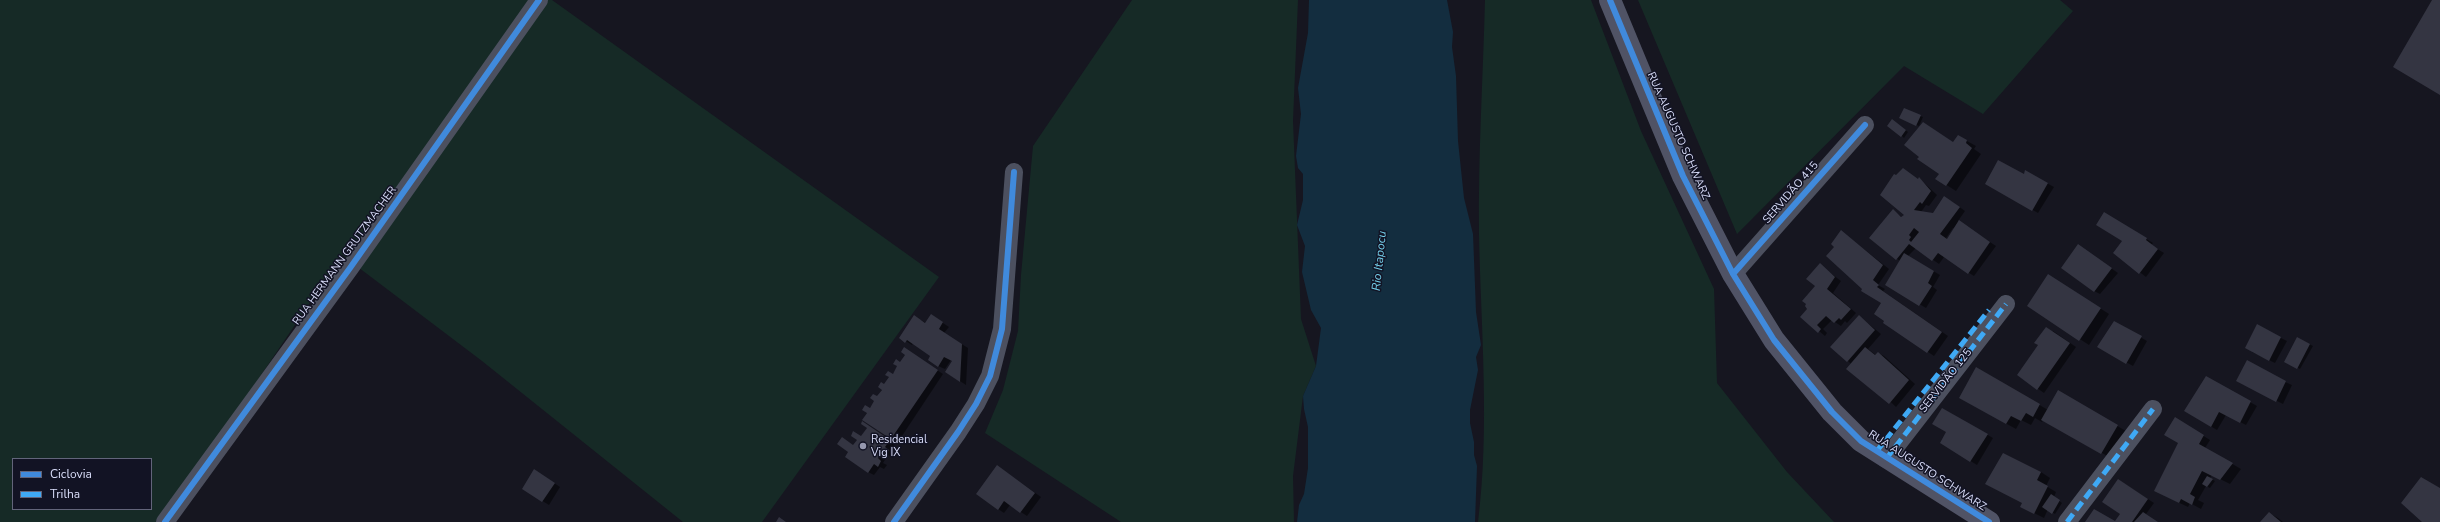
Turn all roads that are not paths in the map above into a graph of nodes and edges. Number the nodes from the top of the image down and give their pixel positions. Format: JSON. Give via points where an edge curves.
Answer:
{"nodes":[{"id":1,"x":539,"y":0,"type":"edge"},
{"id":2,"x":1610,"y":0,"type":"edge"},
{"id":3,"x":1865,"y":125,"type":"dead end"},
{"id":4,"x":1014,"y":172,"type":"dead end"},
{"id":5,"x":1733,"y":274,"type":"junction"},
{"id":6,"x":2006,"y":304,"type":"dead end"},
{"id":7,"x":1989,"y":310,"type":"dead end"},
{"id":8,"x":2152,"y":409,"type":"dead end"},
{"id":9,"x":1881,"y":456,"type":"junction"},
{"id":10,"x":165,"y":522,"type":"edge"},
{"id":11,"x":894,"y":522,"type":"edge"},
{"id":12,"x":1989,"y":522,"type":"edge"},
{"id":13,"x":2067,"y":522,"type":"edge"}],
"edges":[{"from":1,"to":10,"type":"street","name":"RUA HERMANN GRUTZMACHER","via":[[350,268]]},
{"from":2,"to":5,"type":"main road","name":"RUA AUGUSTO SCHWARZ","via":[[1683,176]]},
{"from":3,"to":5,"type":"street","name":"SERVIDÃO 415"},
{"from":4,"to":11,"type":"street","via":[[1002,329],[990,376],[958,432]]},
{"from":5,"to":9,"type":"main road","name":"RUA AUGUSTO SCHWARZ","via":[[1774,340],[1806,380],[1845,426]]},
{"from":6,"to":9,"type":"street","name":"SERVIDÃO 125"},
{"from":7,"to":9,"type":"street"},
{"from":8,"to":13,"type":"street"},
{"from":9,"to":12,"type":"main road","name":"RUA AUGUSTO SCHWARZ"}]}
